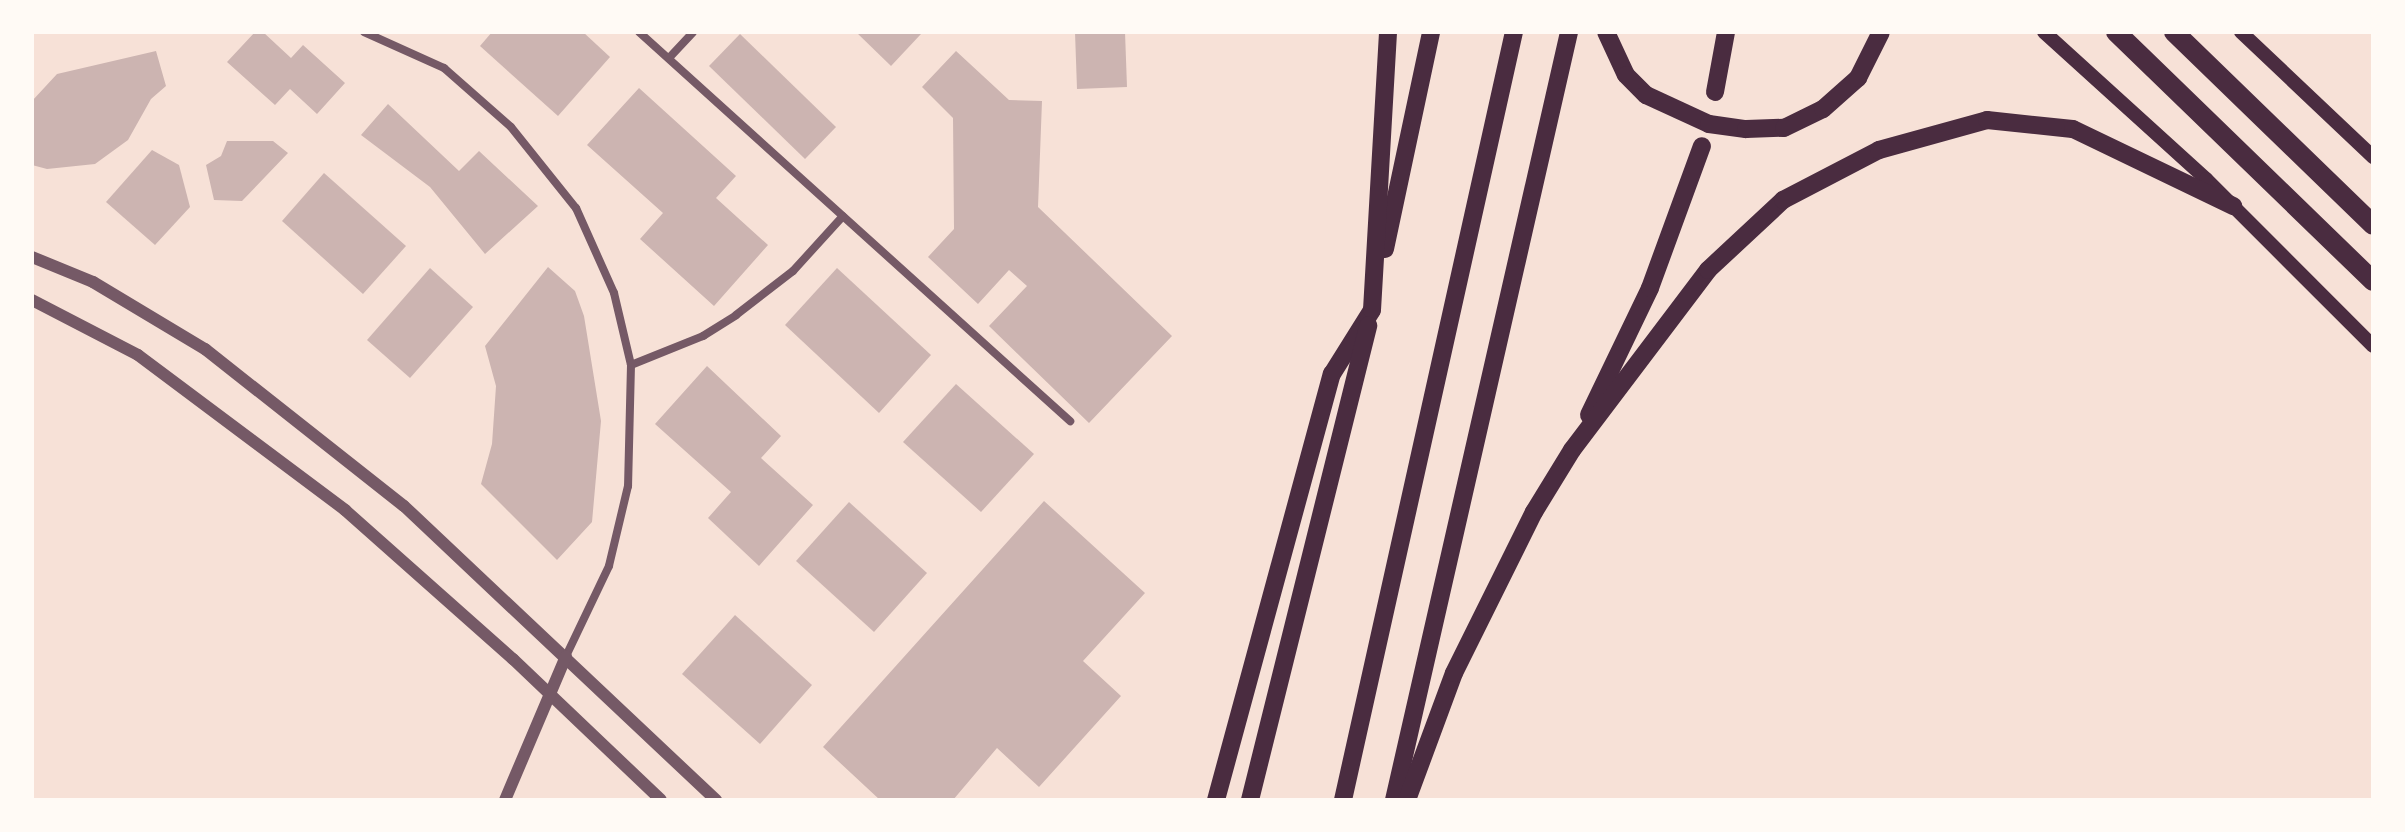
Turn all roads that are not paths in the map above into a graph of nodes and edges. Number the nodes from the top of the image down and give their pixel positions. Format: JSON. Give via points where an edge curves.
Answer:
{"nodes":[{"id":1,"x":364,"y":32,"type":"edge"},
{"id":2,"x":639,"y":32,"type":"edge"},
{"id":3,"x":693,"y":32,"type":"edge"},
{"id":4,"x":1388,"y":32,"type":"edge"},
{"id":5,"x":1431,"y":32,"type":"edge"},
{"id":6,"x":1514,"y":32,"type":"edge"},
{"id":7,"x":1569,"y":32,"type":"edge"},
{"id":8,"x":1606,"y":32,"type":"edge"},
{"id":9,"x":1726,"y":32,"type":"edge"},
{"id":10,"x":1881,"y":32,"type":"edge"},
{"id":11,"x":2044,"y":32,"type":"edge"},
{"id":12,"x":2116,"y":32,"type":"edge"},
{"id":13,"x":2174,"y":32,"type":"edge"},
{"id":14,"x":2241,"y":32,"type":"edge"},
{"id":15,"x":669,"y":58,"type":"junction"},
{"id":16,"x":1715,"y":92,"type":"dead end"},
{"id":17,"x":1702,"y":146,"type":"dead end"},
{"id":18,"x":2373,"y":157,"type":"edge"},
{"id":19,"x":2233,"y":206,"type":"junction"},
{"id":20,"x":843,"y":216,"type":"junction"},
{"id":21,"x":2373,"y":225,"type":"edge"},
{"id":22,"x":32,"y":257,"type":"edge"},
{"id":23,"x":2373,"y":281,"type":"edge"},
{"id":24,"x":32,"y":300,"type":"edge"},
{"id":25,"x":1372,"y":310,"type":"junction"},
{"id":26,"x":2373,"y":346,"type":"edge"},
{"id":27,"x":631,"y":365,"type":"junction"},
{"id":28,"x":1070,"y":421,"type":"dead end"},
{"id":29,"x":1572,"y":450,"type":"junction"},
{"id":30,"x":566,"y":656,"type":"junction"},
{"id":31,"x":550,"y":693,"type":"junction"},
{"id":32,"x":505,"y":800,"type":"edge"},
{"id":33,"x":661,"y":800,"type":"edge"},
{"id":34,"x":716,"y":800,"type":"edge"},
{"id":35,"x":1216,"y":800,"type":"edge"},
{"id":36,"x":1250,"y":800,"type":"edge"},
{"id":37,"x":1343,"y":800,"type":"edge"},
{"id":38,"x":1394,"y":800,"type":"edge"},
{"id":39,"x":1407,"y":800,"type":"edge"}],
"edges":[{"from":1,"to":27,"type":"street","via":[[444,68],[481,97],[551,170],[597,247]]},
{"from":2,"to":15,"type":"street"},
{"from":3,"to":15,"type":"street"},
{"from":4,"to":25,"type":"highway"},
{"from":5,"to":25,"type":"highway"},
{"from":6,"to":37,"type":"highway"},
{"from":7,"to":38,"type":"highway"},
{"from":8,"to":10,"type":"highway","via":[[1626,75],[1646,95],[1709,124],[1746,129],[1784,128],[1823,109],[1858,78]]},
{"from":9,"to":16,"type":"highway"},
{"from":11,"to":19,"type":"main road"},
{"from":12,"to":23,"type":"highway"},
{"from":13,"to":21,"type":"highway"},
{"from":14,"to":18,"type":"main road"},
{"from":15,"to":20,"type":"street"},
{"from":17,"to":29,"type":"highway","via":[[1650,288]]},
{"from":19,"to":26,"type":"main road"},
{"from":19,"to":29,"type":"highway","via":[[2073,129],[1987,120],[1879,150],[1783,200],[1746,231],[1708,270]]},
{"from":20,"to":27,"type":"street","via":[[793,271],[736,315],[703,336]]},
{"from":20,"to":28,"type":"street"},
{"from":22,"to":30,"type":"street","via":[[93,282],[205,349],[404,506]]},
{"from":24,"to":31,"type":"street","via":[[138,355],[345,510]]},
{"from":25,"to":35,"type":"highway","via":[[1332,374]]},
{"from":25,"to":36,"type":"highway"},
{"from":27,"to":30,"type":"street","via":[[628,486],[609,566]]},
{"from":29,"to":39,"type":"highway","via":[[1534,512],[1454,673]]},
{"from":30,"to":31,"type":"street"},
{"from":30,"to":34,"type":"street"},
{"from":31,"to":32,"type":"street"},
{"from":31,"to":33,"type":"street"}]}
